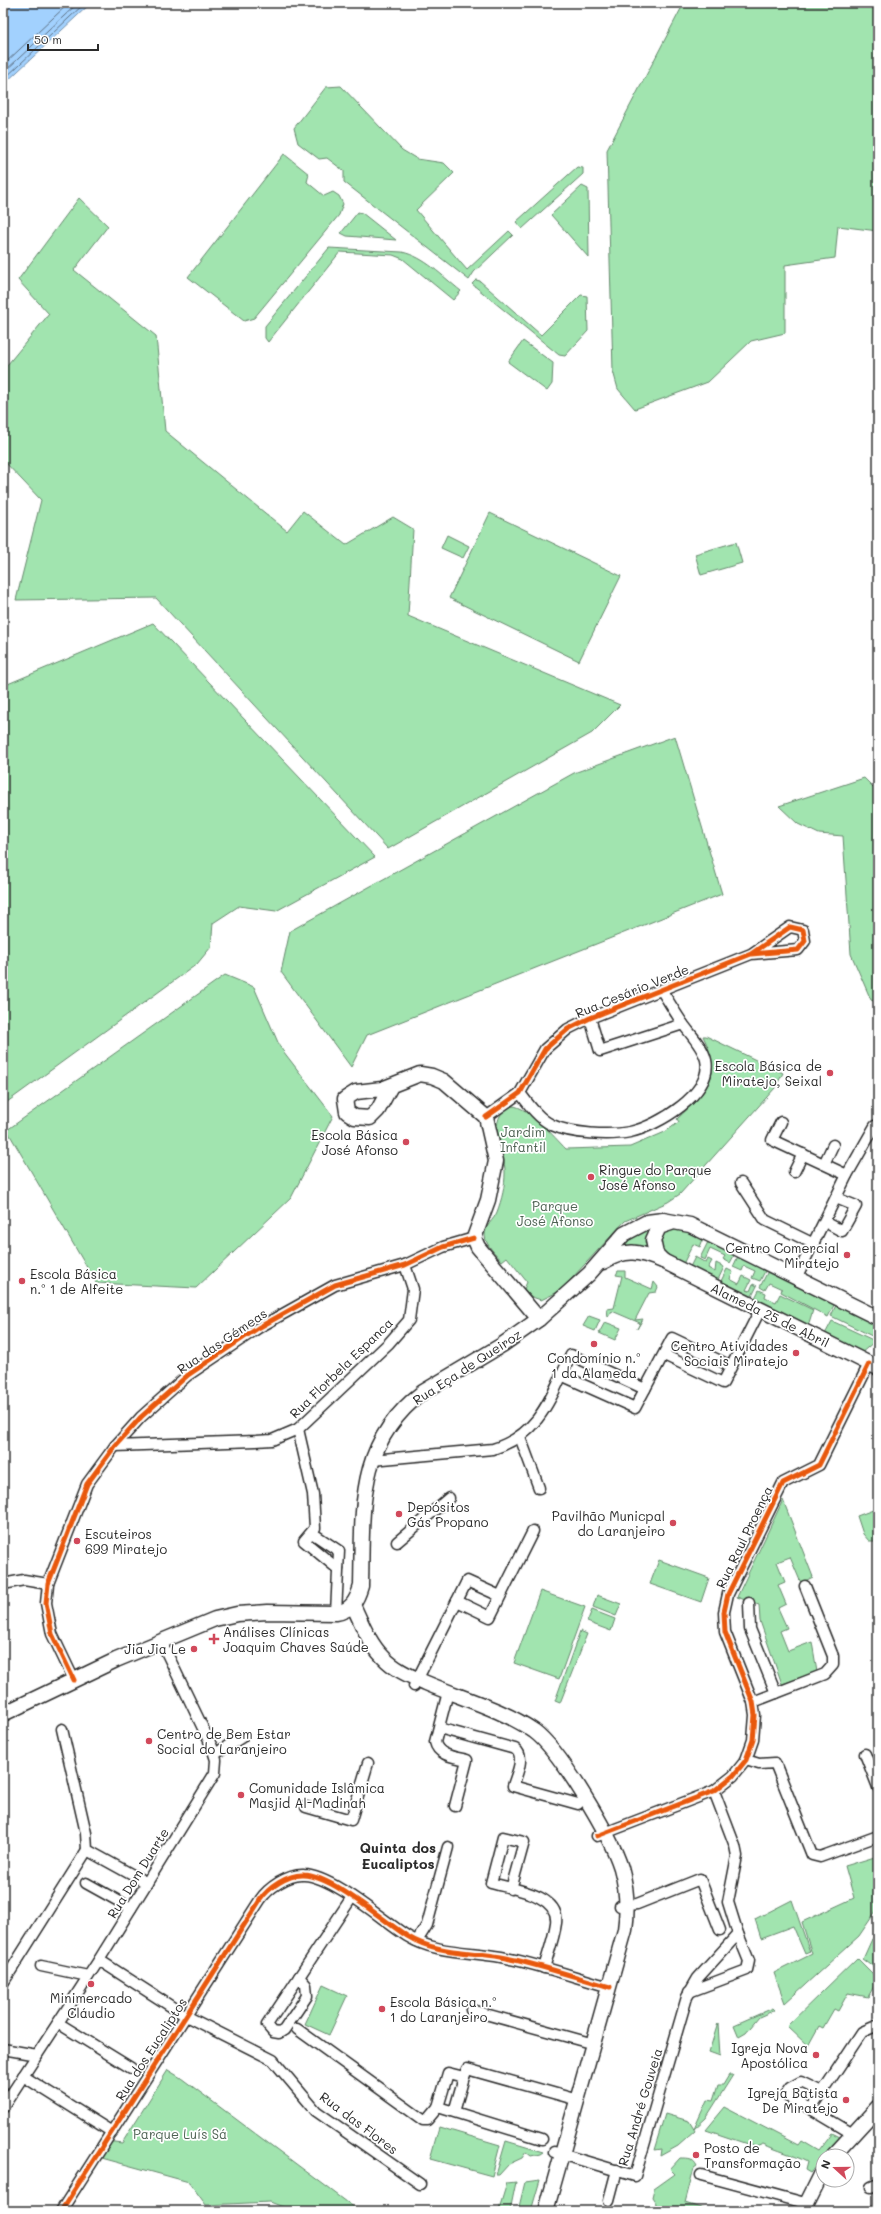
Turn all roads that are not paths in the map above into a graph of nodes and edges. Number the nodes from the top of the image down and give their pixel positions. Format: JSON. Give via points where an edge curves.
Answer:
{"nodes":[{"id":1,"x":751,"y":954,"type":"junction"},
{"id":2,"x":662,"y":991,"type":"junction"},
{"id":3,"x":590,"y":1018,"type":"junction"},
{"id":4,"x":683,"y":1024,"type":"junction"},
{"id":5,"x":391,"y":1086,"type":"dead end"},
{"id":6,"x":520,"y":1093,"type":"junction"},
{"id":7,"x":486,"y":1117,"type":"junction"},
{"id":8,"x":781,"y":1122,"type":"dead end"},
{"id":9,"x":878,"y":1125,"type":"edge"},
{"id":10,"x":833,"y":1145,"type":"dead end"},
{"id":11,"x":803,"y":1154,"type":"junction"},
{"id":12,"x":824,"y":1164,"type":"junction"},
{"id":13,"x":794,"y":1172,"type":"dead end"},
{"id":14,"x":847,"y":1175,"type":"junction"},
{"id":15,"x":741,"y":1184,"type":"dead end"},
{"id":16,"x":836,"y":1198,"type":"junction"},
{"id":17,"x":678,"y":1222,"type":"junction"},
{"id":18,"x":825,"y":1222,"type":"junction"},
{"id":19,"x":474,"y":1238,"type":"junction"},
{"id":20,"x":814,"y":1244,"type":"junction"},
{"id":21,"x":663,"y":1261,"type":"junction"},
{"id":22,"x":405,"y":1265,"type":"junction"},
{"id":23,"x":596,"y":1267,"type":"junction"},
{"id":24,"x":796,"y":1278,"type":"junction"},
{"id":25,"x":760,"y":1310,"type":"junction"},
{"id":26,"x":878,"y":1318,"type":"edge"},
{"id":27,"x":539,"y":1319,"type":"junction"},
{"id":28,"x":664,"y":1355,"type":"junction"},
{"id":29,"x":731,"y":1366,"type":"junction"},
{"id":30,"x":874,"y":1366,"type":"edge"},
{"id":31,"x":561,"y":1375,"type":"junction"},
{"id":32,"x":644,"y":1389,"type":"junction"},
{"id":33,"x":298,"y":1429,"type":"junction"},
{"id":34,"x":520,"y":1437,"type":"junction"},
{"id":35,"x":114,"y":1446,"type":"junction"},
{"id":36,"x":372,"y":1460,"type":"junction"},
{"id":37,"x":539,"y":1488,"type":"dead end"},
{"id":38,"x":449,"y":1498,"type":"dead end"},
{"id":39,"x":532,"y":1531,"type":"dead end"},
{"id":40,"x":312,"y":1532,"type":"junction"},
{"id":41,"x":397,"y":1542,"type":"dead end"},
{"id":42,"x":338,"y":1569,"type":"junction"},
{"id":43,"x":49,"y":1580,"type":"junction"},
{"id":44,"x":5,"y":1582,"type":"edge"},
{"id":45,"x":805,"y":1586,"type":"dead end"},
{"id":46,"x":500,"y":1596,"type":"junction"},
{"id":47,"x":457,"y":1601,"type":"junction"},
{"id":48,"x":749,"y":1603,"type":"dead end"},
{"id":49,"x":345,"y":1609,"type":"junction"},
{"id":50,"x":161,"y":1640,"type":"junction"},
{"id":51,"x":74,"y":1680,"type":"junction"},
{"id":52,"x":416,"y":1683,"type":"junction"},
{"id":53,"x":776,"y":1693,"type":"junction"},
{"id":54,"x":447,"y":1696,"type":"junction"},
{"id":55,"x":753,"y":1702,"type":"junction"},
{"id":56,"x":3,"y":1714,"type":"edge"},
{"id":57,"x":439,"y":1728,"type":"junction"},
{"id":58,"x":62,"y":1730,"type":"dead end"},
{"id":59,"x":242,"y":1737,"type":"dead end"},
{"id":60,"x":215,"y":1754,"type":"junction"},
{"id":61,"x":865,"y":1754,"type":"dead end"},
{"id":62,"x":746,"y":1760,"type":"junction"},
{"id":63,"x":368,"y":1763,"type":"dead end"},
{"id":64,"x":878,"y":1787,"type":"edge"},
{"id":65,"x":714,"y":1791,"type":"junction"},
{"id":66,"x":578,"y":1804,"type":"junction"},
{"id":67,"x":306,"y":1806,"type":"dead end"},
{"id":68,"x":455,"y":1806,"type":"dead end"},
{"id":69,"x":601,"y":1834,"type":"junction"},
{"id":70,"x":878,"y":1836,"type":"edge"},
{"id":71,"x":448,"y":1847,"type":"dead end"},
{"id":72,"x":87,"y":1850,"type":"junction"},
{"id":73,"x":86,"y":1883,"type":"dead end"},
{"id":74,"x":147,"y":1883,"type":"junction"},
{"id":75,"x":511,"y":1889,"type":"junction"},
{"id":76,"x":352,"y":1897,"type":"junction"},
{"id":77,"x":623,"y":1905,"type":"junction"},
{"id":78,"x":131,"y":1908,"type":"junction"},
{"id":79,"x":720,"y":1930,"type":"dead end"},
{"id":80,"x":738,"y":1934,"type":"junction"},
{"id":81,"x":417,"y":1941,"type":"junction"},
{"id":82,"x":99,"y":1960,"type":"junction"},
{"id":83,"x":41,"y":1966,"type":"dead end"},
{"id":84,"x":544,"y":1968,"type":"junction"},
{"id":85,"x":88,"y":1976,"type":"junction"},
{"id":86,"x":299,"y":1977,"type":"junction"},
{"id":87,"x":3,"y":1983,"type":"edge"},
{"id":88,"x":606,"y":1986,"type":"junction"},
{"id":89,"x":690,"y":1992,"type":"junction"},
{"id":90,"x":471,"y":2010,"type":"dead end"},
{"id":91,"x":186,"y":2016,"type":"junction"},
{"id":92,"x":58,"y":2023,"type":"junction"},
{"id":93,"x":878,"y":2027,"type":"edge"},
{"id":94,"x":297,"y":2030,"type":"dead end"},
{"id":95,"x":590,"y":2043,"type":"junction"},
{"id":96,"x":3,"y":2049,"type":"edge"},
{"id":97,"x":37,"y":2055,"type":"junction"},
{"id":98,"x":131,"y":2068,"type":"dead end"},
{"id":99,"x":23,"y":2076,"type":"junction"},
{"id":100,"x":464,"y":2077,"type":"junction"},
{"id":101,"x":822,"y":2092,"type":"junction"},
{"id":102,"x":574,"y":2099,"type":"junction"},
{"id":103,"x":3,"y":2107,"type":"edge"},
{"id":104,"x":438,"y":2107,"type":"junction"},
{"id":105,"x":878,"y":2107,"type":"edge"},
{"id":106,"x":811,"y":2109,"type":"junction"},
{"id":107,"x":454,"y":2112,"type":"junction"},
{"id":108,"x":112,"y":2132,"type":"junction"},
{"id":109,"x":853,"y":2134,"type":"junction"},
{"id":110,"x":542,"y":2139,"type":"dead end"},
{"id":111,"x":840,"y":2148,"type":"edge"},
{"id":112,"x":558,"y":2153,"type":"junction"},
{"id":113,"x":617,"y":2170,"type":"junction"},
{"id":114,"x":701,"y":2176,"type":"dead end"},
{"id":115,"x":420,"y":2184,"type":"dead end"},
{"id":116,"x":815,"y":2187,"type":"edge"},
{"id":117,"x":609,"y":2200,"type":"dead end"},
{"id":118,"x":804,"y":2207,"type":"edge"},
{"id":119,"x":61,"y":2211,"type":"edge"},
{"id":120,"x":538,"y":2211,"type":"edge"},
{"id":121,"x":546,"y":2211,"type":"edge"}],
"edges":[{"from":1,"to":1,"type":"street","via":[[798,950],[805,941],[802,930],[790,927]]},
{"from":1,"to":2,"type":"street","name":"Rua Cesário Verde"},
{"from":2,"to":3,"type":"street","name":"Rua Cesário Verde"},
{"from":2,"to":4,"type":"street"},
{"from":3,"to":4,"type":"street","via":[[600,1051]]},
{"from":3,"to":6,"type":"street","name":"Rua Cesário Verde","via":[[568,1029],[546,1049]]},
{"from":4,"to":6,"type":"street","via":[[706,1060],[706,1076],[697,1092],[654,1124],[630,1132],[573,1132],[552,1125],[533,1110]]},
{"from":5,"to":7,"type":"main road","via":[[420,1074],[432,1076],[444,1081]]},
{"from":6,"to":7,"type":"street","name":"Rua Cesário Verde"},
{"from":7,"to":19,"type":"main road","via":[[496,1161],[488,1200]]},
{"from":8,"to":11,"type":"street","via":[[772,1140]]},
{"from":9,"to":14,"type":"street","via":[[875,1126]]},
{"from":10,"to":12,"type":"street"},
{"from":11,"to":12,"type":"street"},
{"from":11,"to":13,"type":"street"},
{"from":12,"to":14,"type":"street"},
{"from":14,"to":16,"type":"street"},
{"from":15,"to":20,"type":"street","via":[[765,1220]]},
{"from":16,"to":18,"type":"street"},
{"from":16,"to":18,"type":"street","via":[[856,1206],[842,1231]]},
{"from":17,"to":21,"type":"main road","via":[[665,1224],[654,1234],[656,1254]]},
{"from":17,"to":23,"type":"main road","via":[[663,1220],[636,1227],[624,1234]]},
{"from":17,"to":24,"type":"main road","via":[[690,1225]]},
{"from":18,"to":20,"type":"street"},
{"from":19,"to":22,"type":"street","name":"Rua das Gémeas","via":[[443,1247]]},
{"from":19,"to":27,"type":"main road"},
{"from":20,"to":24,"type":"street"},
{"from":21,"to":23,"type":"main road","name":"Alameda 25 de Abril","via":[[643,1253],[632,1252],[617,1254]]},
{"from":21,"to":25,"type":"main road","name":"Alameda 25 de Abril"},
{"from":22,"to":33,"type":"street","name":"Rua Florbela Espanca","via":[[413,1289],[409,1320],[389,1343]]},
{"from":22,"to":35,"type":"street","name":"Rua das Gémeas","via":[[335,1285],[258,1328],[188,1375],[141,1417]]},
{"from":23,"to":27,"type":"main road","name":"Rua Eça de Queiroz"},
{"from":24,"to":26,"type":"main road"},
{"from":25,"to":29,"type":"street"},
{"from":25,"to":30,"type":"main road","name":"Alameda 25 de Abril"},
{"from":27,"to":36,"type":"main road","name":"Rua Eça de Queiroz","via":[[502,1345],[412,1399],[389,1426]]},
{"from":28,"to":29,"type":"street","via":[[672,1338]]},
{"from":28,"to":29,"type":"street","via":[[723,1383]]},
{"from":28,"to":32,"type":"street"},
{"from":30,"to":55,"type":"street","name":"Rua Raul Proença","via":[[819,1465],[783,1483],[728,1594],[724,1612],[725,1632]]},
{"from":31,"to":32,"type":"street","via":[[635,1408]]},
{"from":31,"to":32,"type":"street","via":[[571,1355]]},
{"from":31,"to":34,"type":"street","via":[[539,1419]]},
{"from":33,"to":35,"type":"street","name":"Rua Florbela Espanca","via":[[272,1440]]},
{"from":33,"to":40,"type":"street","via":[[313,1494],[315,1528]]},
{"from":34,"to":36,"type":"street","via":[[492,1449]]},
{"from":34,"to":37,"type":"street"},
{"from":35,"to":43,"type":"street","name":"Rua das Gémeas","via":[[87,1484]]},
{"from":36,"to":49,"type":"main road","name":"Rua Eça de Queiroz","via":[[364,1496],[361,1586]]},
{"from":38,"to":41,"type":"street"},
{"from":39,"to":46,"type":"street"},
{"from":40,"to":42,"type":"street","via":[[339,1551]]},
{"from":40,"to":42,"type":"street","via":[[304,1541]]},
{"from":42,"to":49,"type":"street"},
{"from":43,"to":44,"type":"street"},
{"from":43,"to":51,"type":"street","name":"Rua das Gémeas","via":[[46,1603],[52,1634]]},
{"from":45,"to":53,"type":"street","via":[[833,1656],[833,1665],[825,1674]]},
{"from":46,"to":47,"type":"street","via":[[467,1581]]},
{"from":46,"to":47,"type":"street","via":[[490,1617]]},
{"from":47,"to":52,"type":"street"},
{"from":48,"to":53,"type":"street","via":[[750,1629]]},
{"from":49,"to":50,"type":"main road","via":[[236,1614],[203,1623]]},
{"from":49,"to":52,"type":"main road","via":[[374,1660],[395,1678]]},
{"from":50,"to":51,"type":"main road"},
{"from":50,"to":60,"type":"street","name":"Rua Dom Duarte"},
{"from":51,"to":56,"type":"main road"},
{"from":52,"to":54,"type":"main road"},
{"from":53,"to":55,"type":"street"},
{"from":54,"to":57,"type":"street"},
{"from":54,"to":66,"type":"main road","via":[[528,1738],[550,1759]]},
{"from":54,"to":69,"type":"main road","via":[[508,1717],[534,1731],[561,1762]]},
{"from":55,"to":62,"type":"street","name":"Rua Raul Proença","via":[[755,1729]]},
{"from":57,"to":66,"type":"street","via":[[515,1749],[520,1760],[513,1786]]},
{"from":57,"to":68,"type":"street","via":[[436,1749],[468,1760]]},
{"from":58,"to":72,"type":"street","via":[[86,1833]]},
{"from":59,"to":60,"type":"street"},
{"from":60,"to":74,"type":"street","name":"Rua Dom Duarte","via":[[216,1766],[212,1780]]},
{"from":61,"to":64,"type":"street"},
{"from":62,"to":65,"type":"street","name":"Rua Raul Proença","via":[[733,1776]]},
{"from":62,"to":70,"type":"street","via":[[759,1764],[774,1763],[812,1855],[820,1857]]},
{"from":63,"to":67,"type":"street","via":[[351,1820]]},
{"from":65,"to":69,"type":"street","name":"Rua Raul Proença"},
{"from":65,"to":80,"type":"street","via":[[737,1856],[728,1902]]},
{"from":66,"to":69,"type":"main road"},
{"from":69,"to":77,"type":"main road","via":[[621,1867]]},
{"from":71,"to":81,"type":"street","via":[[427,1925]]},
{"from":72,"to":74,"type":"street"},
{"from":72,"to":87,"type":"street"},
{"from":73,"to":78,"type":"street"},
{"from":74,"to":78,"type":"street","name":"Rua Dom Duarte"},
{"from":75,"to":75,"type":"street","via":[[524,1842],[503,1837],[491,1884]]},
{"from":75,"to":84,"type":"street","via":[[543,1898],[554,1910],[556,1924]]},
{"from":76,"to":81,"type":"street"},
{"from":76,"to":86,"type":"street"},
{"from":76,"to":91,"type":"street","name":"Rua dos Eucaliptos","via":[[324,1881],[303,1874],[265,1892]]},
{"from":77,"to":79,"type":"street","via":[[637,1904],[700,1880]]},
{"from":77,"to":88,"type":"main road","via":[[625,1930]]},
{"from":78,"to":82,"type":"street","name":"Rua Dom Duarte"},
{"from":80,"to":89,"type":"street","via":[[698,1978]]},
{"from":80,"to":89,"type":"street","via":[[749,1961],[747,1970]]},
{"from":81,"to":84,"type":"street","via":[[434,1949],[501,1957]]},
{"from":82,"to":85,"type":"street","name":"Rua Dom Duarte"},
{"from":82,"to":91,"type":"street","name":"Rua das Flores"},
{"from":83,"to":85,"type":"street"},
{"from":84,"to":88,"type":"street"},
{"from":85,"to":92,"type":"street","name":"Rua Dom Duarte"},
{"from":86,"to":86,"type":"street","via":[[267,2024],[273,2032],[279,2033],[284,2030],[306,1996],[306,1985]]},
{"from":88,"to":95,"type":"main road"},
{"from":89,"to":113,"type":"street","name":"Rua André Gouveia","via":[[635,2176]]},
{"from":90,"to":95,"type":"street"},
{"from":91,"to":108,"type":"street","name":"Rua dos Eucaliptos"},
{"from":91,"to":115,"type":"street","name":"Rua das Flores","via":[[272,2060],[316,2111]]},
{"from":92,"to":97,"type":"street","name":"Rua Dom Duarte"},
{"from":92,"to":98,"type":"street"},
{"from":93,"to":101,"type":"street","via":[[862,2032]]},
{"from":94,"to":104,"type":"street","via":[[423,2120],[427,2120]]},
{"from":95,"to":102,"type":"main road"},
{"from":96,"to":97,"type":"street"},
{"from":97,"to":99,"type":"street","name":"Rua Dom Duarte"},
{"from":99,"to":103,"type":"street","name":"Rua Dom Duarte"},
{"from":99,"to":108,"type":"street"},
{"from":100,"to":102,"type":"street","via":[[467,2069]]},
{"from":100,"to":104,"type":"street","via":[[448,2073]]},
{"from":100,"to":107,"type":"street"},
{"from":101,"to":106,"type":"street"},
{"from":101,"to":106,"type":"street","via":[[801,2082],[790,2088],[785,2095]]},
{"from":102,"to":112,"type":"main road"},
{"from":104,"to":107,"type":"street"},
{"from":105,"to":109,"type":"main road"},
{"from":106,"to":109,"type":"street"},
{"from":107,"to":110,"type":"street"},
{"from":108,"to":119,"type":"street","name":"Rua dos Eucaliptos"},
{"from":109,"to":111,"type":"main road"},
{"from":112,"to":113,"type":"street","name":"Rua André Gouveia"},
{"from":112,"to":120,"type":"main road"},
{"from":112,"to":121,"type":"main road"},
{"from":113,"to":117,"type":"street"},
{"from":114,"to":118,"type":"street"},
{"from":116,"to":118,"type":"main road"}]}
